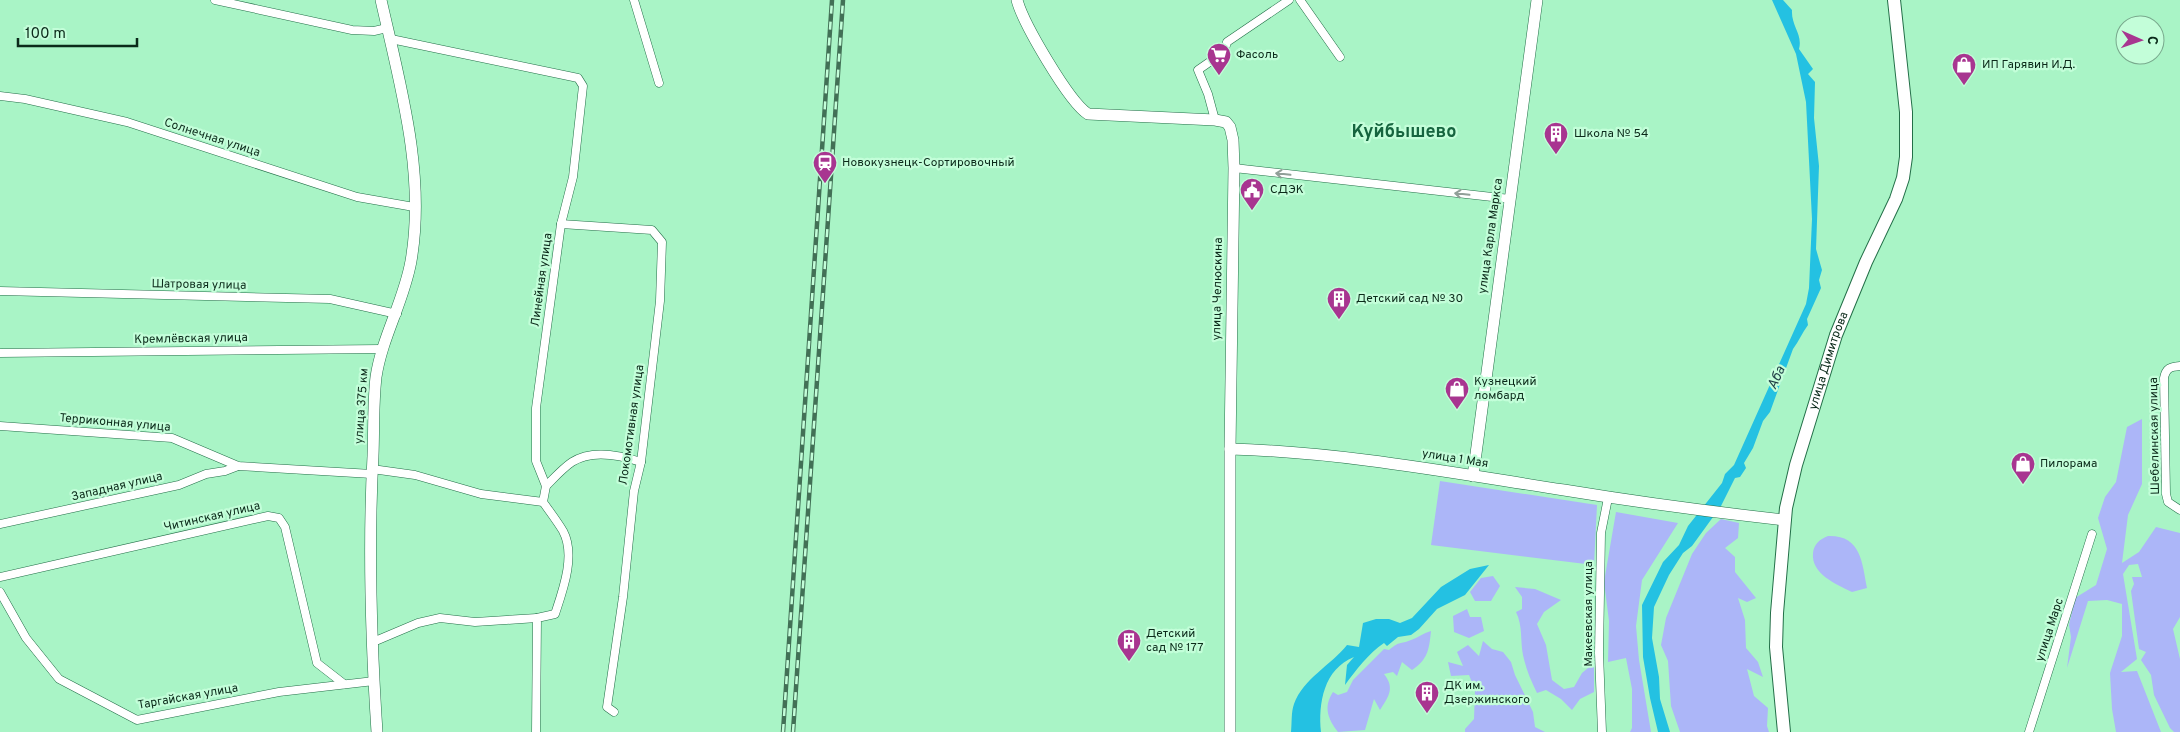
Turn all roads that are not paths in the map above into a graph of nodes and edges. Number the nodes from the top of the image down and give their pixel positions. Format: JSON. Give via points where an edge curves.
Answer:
{"nodes":[{"id":1,"x":215,"y":0,"type":"edge"},
{"id":2,"x":381,"y":0,"type":"edge"},
{"id":3,"x":634,"y":0,"type":"edge"},
{"id":4,"x":1017,"y":0,"type":"edge"},
{"id":5,"x":1289,"y":0,"type":"edge"},
{"id":6,"x":1300,"y":0,"type":"edge"},
{"id":7,"x":1538,"y":0,"type":"edge"},
{"id":8,"x":1894,"y":0,"type":"edge"},
{"id":9,"x":389,"y":34,"type":"junction"},
{"id":10,"x":1340,"y":58,"type":"dead end"},
{"id":11,"x":659,"y":83,"type":"dead end"},
{"id":12,"x":0,"y":96,"type":"edge"},
{"id":13,"x":1215,"y":120,"type":"junction"},
{"id":14,"x":1234,"y":168,"type":"junction"},
{"id":15,"x":1510,"y":199,"type":"junction"},
{"id":16,"x":414,"y":207,"type":"junction"},
{"id":17,"x":561,"y":224,"type":"junction"},
{"id":18,"x":0,"y":291,"type":"edge"},
{"id":19,"x":397,"y":314,"type":"junction"},
{"id":20,"x":382,"y":349,"type":"junction"},
{"id":21,"x":0,"y":353,"type":"edge"},
{"id":22,"x":2180,"y":366,"type":"edge"},
{"id":23,"x":0,"y":426,"type":"edge"},
{"id":24,"x":1230,"y":448,"type":"junction"},
{"id":25,"x":640,"y":462,"type":"junction"},
{"id":26,"x":238,"y":466,"type":"junction"},
{"id":27,"x":372,"y":471,"type":"junction"},
{"id":28,"x":1473,"y":476,"type":"junction"},
{"id":29,"x":546,"y":486,"type":"junction"},
{"id":30,"x":1608,"y":498,"type":"junction"},
{"id":31,"x":543,"y":502,"type":"junction"},
{"id":32,"x":2180,"y":510,"type":"edge"},
{"id":33,"x":1785,"y":520,"type":"junction"},
{"id":34,"x":0,"y":524,"type":"edge"},
{"id":35,"x":2092,"y":534,"type":"dead end"},
{"id":36,"x":0,"y":577,"type":"edge"},
{"id":37,"x":0,"y":592,"type":"edge"},
{"id":38,"x":537,"y":618,"type":"junction"},
{"id":39,"x":373,"y":642,"type":"junction"},
{"id":40,"x":374,"y":681,"type":"junction"},
{"id":41,"x":344,"y":684,"type":"junction"},
{"id":42,"x":614,"y":712,"type":"dead end"},
{"id":43,"x":377,"y":732,"type":"edge"},
{"id":44,"x":536,"y":732,"type":"edge"},
{"id":45,"x":1230,"y":732,"type":"edge"},
{"id":46,"x":1602,"y":732,"type":"edge"},
{"id":47,"x":1784,"y":732,"type":"edge"},
{"id":48,"x":2029,"y":732,"type":"edge"}],
"edges":[{"from":1,"to":9,"type":"street","via":[[352,30]]},
{"from":2,"to":9,"type":"street","name":"улица 375 км"},
{"from":3,"to":11,"type":"street"},
{"from":4,"to":13,"type":"street","via":[[1064,86],[1088,114]]},
{"from":5,"to":13,"type":"street","via":[[1227,42],[1224,52],[1198,70]]},
{"from":6,"to":10,"type":"street"},
{"from":7,"to":15,"type":"street","name":"улица Карла Маркса"},
{"from":8,"to":33,"type":"main road","name":"улица Димитрова","via":[[1906,112],[1903,178],[1836,335],[1796,465]]},
{"from":9,"to":16,"type":"street","name":"улица 375 км","via":[[408,127]]},
{"from":9,"to":17,"type":"street","name":"Линейная улица","via":[[580,79],[573,177]]},
{"from":12,"to":16,"type":"street","name":"Солнечная улица","via":[[127,122],[357,197]]},
{"from":13,"to":14,"type":"street","name":"улица Челюскина","via":[[1226,122],[1230,127]]},
{"from":15,"to":14,"type":"street","one_way":true},
{"from":14,"to":24,"type":"street","name":"улица Челюскина"},
{"from":15,"to":28,"type":"street","name":"улица Карла Маркса"},
{"from":16,"to":19,"type":"street","name":"улица 375 км","via":[[411,260]]},
{"from":17,"to":25,"type":"street","name":"Локомотивная улица","via":[[652,230],[662,242],[660,300]]},
{"from":17,"to":29,"type":"street","name":"Линейная улица","via":[[536,408],[536,460]]},
{"from":18,"to":19,"type":"street","name":"Шатровая улица","via":[[330,299]]},
{"from":19,"to":20,"type":"street","name":"улица 375 км"},
{"from":20,"to":21,"type":"street","name":"Кремлёвская улица"},
{"from":20,"to":27,"type":"street","name":"улица 375 км","via":[[376,377]]},
{"from":22,"to":32,"type":"street","name":"Шебелинская улица","via":[[2170,366],[2164,378],[2166,494],[2168,502]]},
{"from":23,"to":26,"type":"street","name":"Терриконная улица","via":[[172,438]]},
{"from":24,"to":28,"type":"street","name":"улица 1 Мая","via":[[1286,450]]},
{"from":24,"to":45,"type":"street","name":"улица Челюскина"},
{"from":25,"to":29,"type":"street","via":[[623,456],[584,456],[572,462]]},
{"from":25,"to":42,"type":"street","name":"Локомотивная улица","via":[[607,707]]},
{"from":26,"to":27,"type":"street","name":"Терриконная улица"},
{"from":26,"to":34,"type":"street","name":"Западная улица","via":[[179,485]]},
{"from":27,"to":31,"type":"street","via":[[415,475],[481,494]]},
{"from":27,"to":39,"type":"street","name":"улица 375 км","via":[[369,545]]},
{"from":28,"to":30,"type":"street","name":"улица 1 Мая"},
{"from":29,"to":31,"type":"street"},
{"from":30,"to":33,"type":"street","name":"улица 1 Мая"},
{"from":30,"to":46,"type":"street","name":"Макеевская улица","via":[[1601,533],[1599,654]]},
{"from":31,"to":38,"type":"street","via":[[564,533],[569,554],[564,587],[555,614]]},
{"from":33,"to":47,"type":"main road","name":"улица Димитрова","via":[[1776,647]]},
{"from":35,"to":48,"type":"street","name":"улица Марс"},
{"from":36,"to":41,"type":"street","name":"Читинская улица","via":[[268,516],[279,518],[285,527],[317,663]]},
{"from":37,"to":41,"type":"street","name":"Таргайская улица","via":[[26,638],[59,679],[137,720],[279,692]]},
{"from":38,"to":39,"type":"street","via":[[475,622],[440,618],[418,623]]},
{"from":38,"to":44,"type":"street"},
{"from":39,"to":40,"type":"street","name":"улица 375 км"},
{"from":40,"to":41,"type":"street","name":"Таргайская улица"},
{"from":40,"to":43,"type":"street","name":"улица 375 км"}]}
